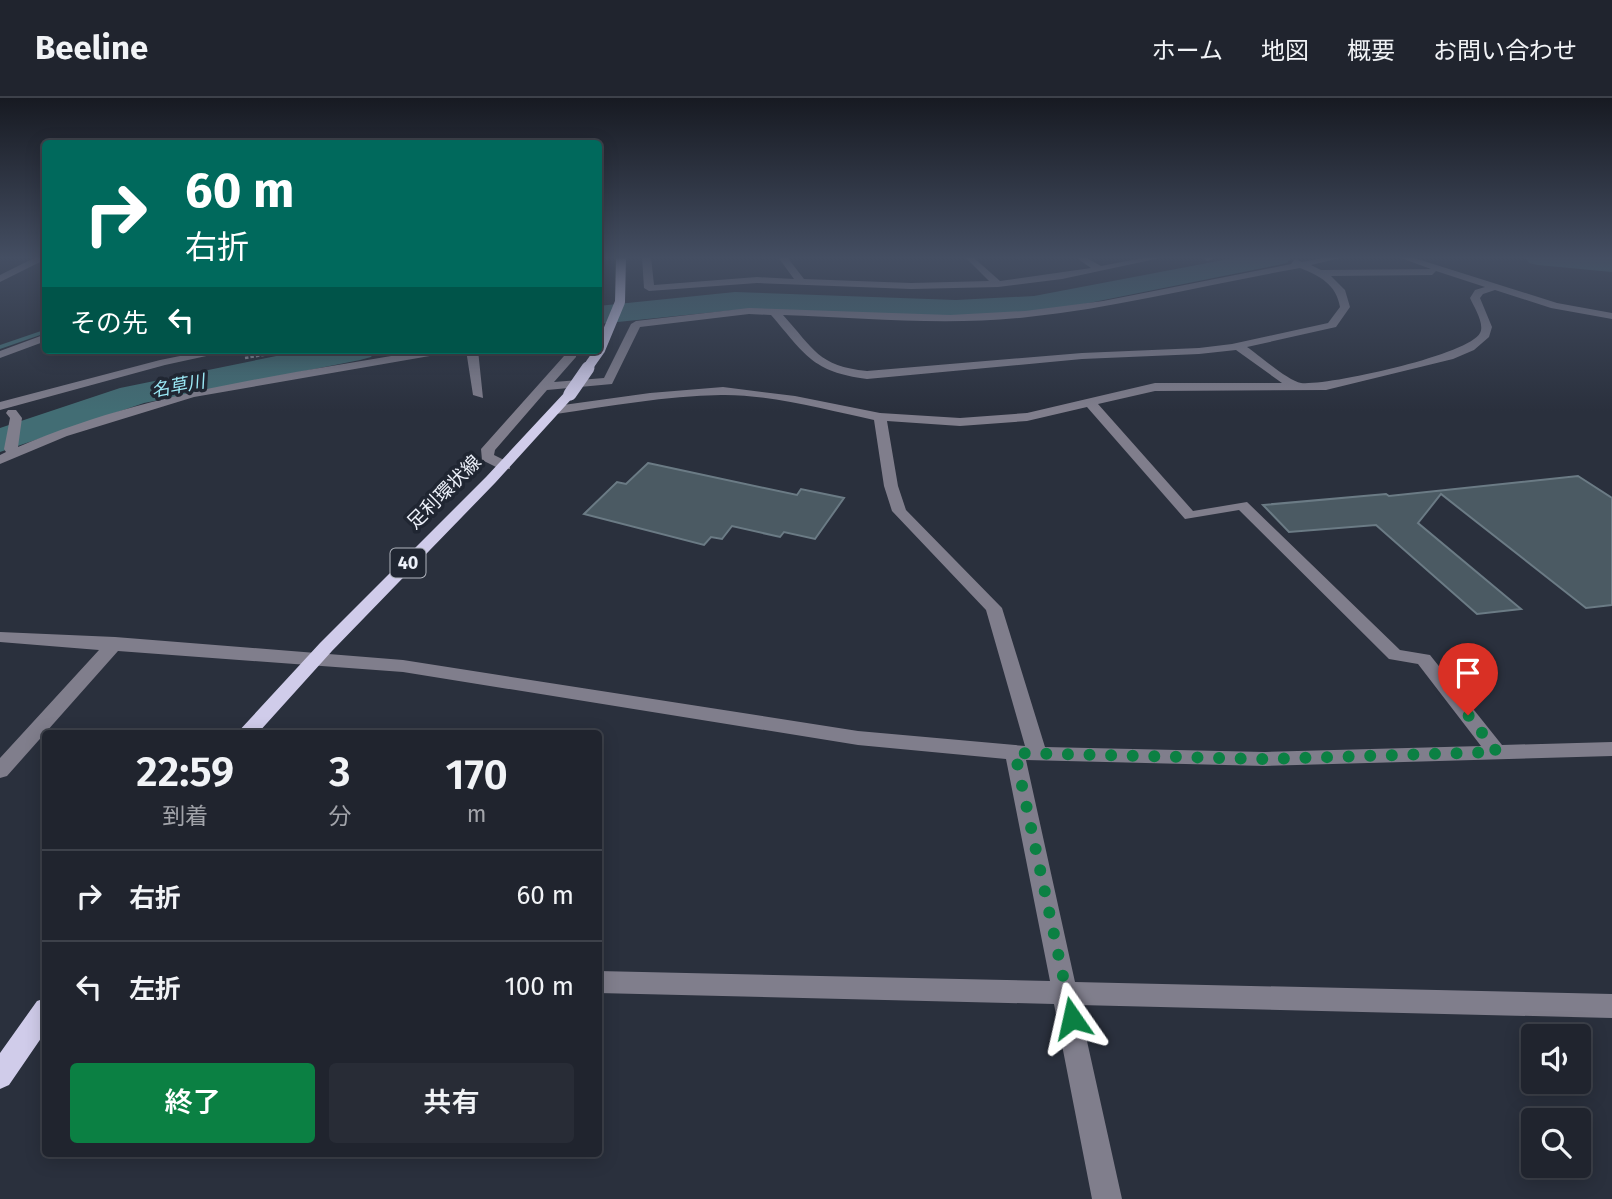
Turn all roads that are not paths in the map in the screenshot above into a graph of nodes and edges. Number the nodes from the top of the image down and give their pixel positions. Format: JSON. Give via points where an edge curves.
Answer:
{"nodes":[{"id":1,"x":617,"y":308,"type":"edge"},
{"id":2,"x":1069,"y":308,"type":"edge"},
{"id":3,"x":1344,"y":308,"type":"edge"},
{"id":4,"x":1479,"y":308,"type":"edge"},
{"id":5,"x":1569,"y":308,"type":"edge"},
{"id":6,"x":774,"y":312,"type":"junction"},
{"id":7,"x":1612,"y":316,"type":"edge"},
{"id":8,"x":42,"y":339,"type":"edge"},
{"id":9,"x":602,"y":346,"type":"edge"},
{"id":10,"x":1238,"y":346,"type":"junction"},
{"id":11,"x":149,"y":354,"type":"edge"},
{"id":12,"x":208,"y":354,"type":"edge"},
{"id":13,"x":423,"y":354,"type":"edge"},
{"id":14,"x":473,"y":354,"type":"edge"},
{"id":15,"x":570,"y":354,"type":"edge"},
{"id":16,"x":598,"y":354,"type":"edge"},
{"id":17,"x":0,"y":355,"type":"edge"},
{"id":18,"x":143,"y":367,"type":"junction"},
{"id":19,"x":547,"y":386,"type":"junction"},
{"id":20,"x":1296,"y":387,"type":"junction"},
{"id":21,"x":479,"y":395,"type":"dead end"},
{"id":22,"x":1090,"y":402,"type":"junction"},
{"id":23,"x":0,"y":406,"type":"edge"},
{"id":24,"x":556,"y":410,"type":"junction"},
{"id":25,"x":9,"y":416,"type":"edge"},
{"id":26,"x":880,"y":417,"type":"junction"},
{"id":27,"x":12,"y":451,"type":"junction"},
{"id":28,"x":0,"y":460,"type":"edge"},
{"id":29,"x":505,"y":466,"type":"junction"},
{"id":30,"x":0,"y":637,"type":"edge"},
{"id":31,"x":115,"y":643,"type":"junction"},
{"id":32,"x":316,"y":657,"type":"junction"},
{"id":33,"x":250,"y":730,"type":"edge"},
{"id":34,"x":1612,"y":749,"type":"edge"},
{"id":35,"x":1026,"y":752,"type":"junction"},
{"id":36,"x":1497,"y":752,"type":"junction"},
{"id":37,"x":0,"y":771,"type":"edge"},
{"id":38,"x":602,"y":982,"type":"edge"},
{"id":39,"x":1067,"y":992,"type":"junction"},
{"id":40,"x":1612,"y":1006,"type":"edge"},
{"id":41,"x":42,"y":1015,"type":"edge"},
{"id":42,"x":0,"y":1076,"type":"edge"},
{"id":43,"x":1107,"y":1199,"type":"edge"}],
"edges":[{"from":1,"to":9,"type":"main road","name":"足利環状線","number":"40","bridge":true},
{"from":2,"to":6,"type":"street","via":[[950,317]]},
{"from":3,"to":10,"type":"street","via":[[1332,326]]},
{"from":4,"to":20,"type":"street","via":[[1487,327],[1484,337],[1470,348],[1326,386]]},
{"from":5,"to":7,"type":"street"},
{"from":6,"to":10,"type":"street","via":[[820,363],[854,374]]},
{"from":6,"to":19,"type":"street","via":[[636,324],[608,381]]},
{"from":8,"to":17,"type":"street"},
{"from":10,"to":20,"type":"street"},
{"from":11,"to":18,"type":"street"},
{"from":12,"to":18,"type":"street"},
{"from":13,"to":27,"type":"street","via":[[213,389]]},
{"from":14,"to":21,"type":"street"},
{"from":15,"to":19,"type":"street"},
{"from":16,"to":24,"type":"main road","name":"足利環状線","number":"40","bridge":true},
{"from":18,"to":23,"type":"street"},
{"from":18,"to":25,"type":"street"},
{"from":19,"to":29,"type":"street","via":[[488,449],[487,457]]},
{"from":20,"to":22,"type":"street","via":[[1155,387]]},
{"from":22,"to":26,"type":"street","via":[[1027,417],[973,421]]},
{"from":22,"to":36,"type":"street","via":[[1190,516],[1242,505],[1395,655],[1424,659]]},
{"from":24,"to":26,"type":"street","via":[[723,391]]},
{"from":24,"to":29,"type":"main road","name":"足利環状線","number":"40"},
{"from":25,"to":27,"type":"street"},
{"from":26,"to":35,"type":"street","via":[[899,511],[994,608]]},
{"from":27,"to":28,"type":"street"},
{"from":29,"to":32,"type":"main road","name":"足利環状線","number":"40"},
{"from":30,"to":31,"type":"street"},
{"from":31,"to":32,"type":"street"},
{"from":31,"to":37,"type":"street"},
{"from":32,"to":33,"type":"main road","name":"足利環状線","number":"40"},
{"from":32,"to":35,"type":"street","via":[[403,666],[858,738]]},
{"from":34,"to":36,"type":"street"},
{"from":35,"to":36,"type":"street","via":[[1265,759]]},
{"from":35,"to":39,"type":"street"},
{"from":38,"to":39,"type":"street"},
{"from":39,"to":40,"type":"street"},
{"from":39,"to":43,"type":"street"},
{"from":41,"to":42,"type":"main road"}]}
